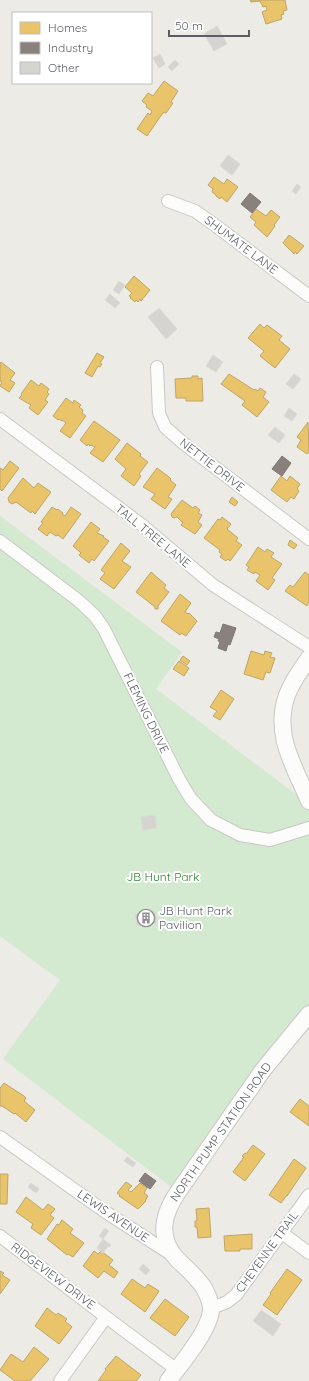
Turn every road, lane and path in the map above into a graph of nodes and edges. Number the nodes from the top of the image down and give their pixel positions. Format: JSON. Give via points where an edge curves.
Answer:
{"nodes":[{"id":1,"x":168,"y":201,"type":"dead end"},
{"id":2,"x":309,"y":296,"type":"edge"},
{"id":3,"x":157,"y":366,"type":"dead end"},
{"id":4,"x":0,"y":419,"type":"edge"},
{"id":5,"x":309,"y":539,"type":"edge"},
{"id":6,"x":0,"y":541,"type":"edge"},
{"id":7,"x":309,"y":647,"type":"edge"},
{"id":8,"x":309,"y":658,"type":"edge"},
{"id":9,"x":309,"y":801,"type":"edge"},
{"id":10,"x":309,"y":828,"type":"edge"},
{"id":11,"x":309,"y":1014,"type":"edge"},
{"id":12,"x":0,"y":1137,"type":"edge"},
{"id":13,"x":309,"y":1195,"type":"edge"},
{"id":14,"x":282,"y":1233,"type":"junction"},
{"id":15,"x":0,"y":1236,"type":"edge"},
{"id":16,"x":309,"y":1253,"type":"edge"},
{"id":17,"x":176,"y":1258,"type":"junction"},
{"id":18,"x":212,"y":1308,"type":"junction"},
{"id":19,"x":106,"y":1317,"type":"junction"},
{"id":20,"x":172,"y":1375,"type":"edge"},
{"id":21,"x":60,"y":1381,"type":"edge"}],
"edges":[{"from":1,"to":2,"type":"street","name":"SHUMATE LANE","via":[[195,211]]},
{"from":3,"to":5,"type":"street","name":"NETTIE DRIVE","via":[[159,412],[165,427]]},
{"from":4,"to":7,"type":"street","name":"TALL TREE LANE","via":[[142,525],[213,584]]},
{"from":6,"to":10,"type":"street","name":"FLEMING DRIVE","via":[[95,616],[104,629],[179,779],[191,799],[211,820],[240,835],[270,840]]},
{"from":8,"to":9,"type":"street","via":[[287,695],[282,717],[283,738],[288,754]]},
{"from":11,"to":17,"type":"street","name":"NORTH PUMP STATION ROAD","via":[[263,1070],[166,1213],[163,1229]]},
{"from":12,"to":17,"type":"street","name":"LEWIS AVENUE","via":[[106,1213]]},
{"from":13,"to":14,"type":"street","name":"CHEYENNE TRAIL"},
{"from":14,"to":16,"type":"street"},
{"from":14,"to":18,"type":"street","name":"CHEYENNE TRAIL","via":[[236,1295]]},
{"from":15,"to":19,"type":"street","name":"RIDGEVIEW DRIVE"},
{"from":17,"to":18,"type":"street","name":"LEWIS AVENUE","via":[[202,1285]]},
{"from":18,"to":20,"type":"street","via":[[207,1325]]},
{"from":19,"to":20,"type":"street","name":"RIDGEVIEW DRIVE"},
{"from":19,"to":21,"type":"street","name":"RIDGEVIEW DRIVE"}]}
